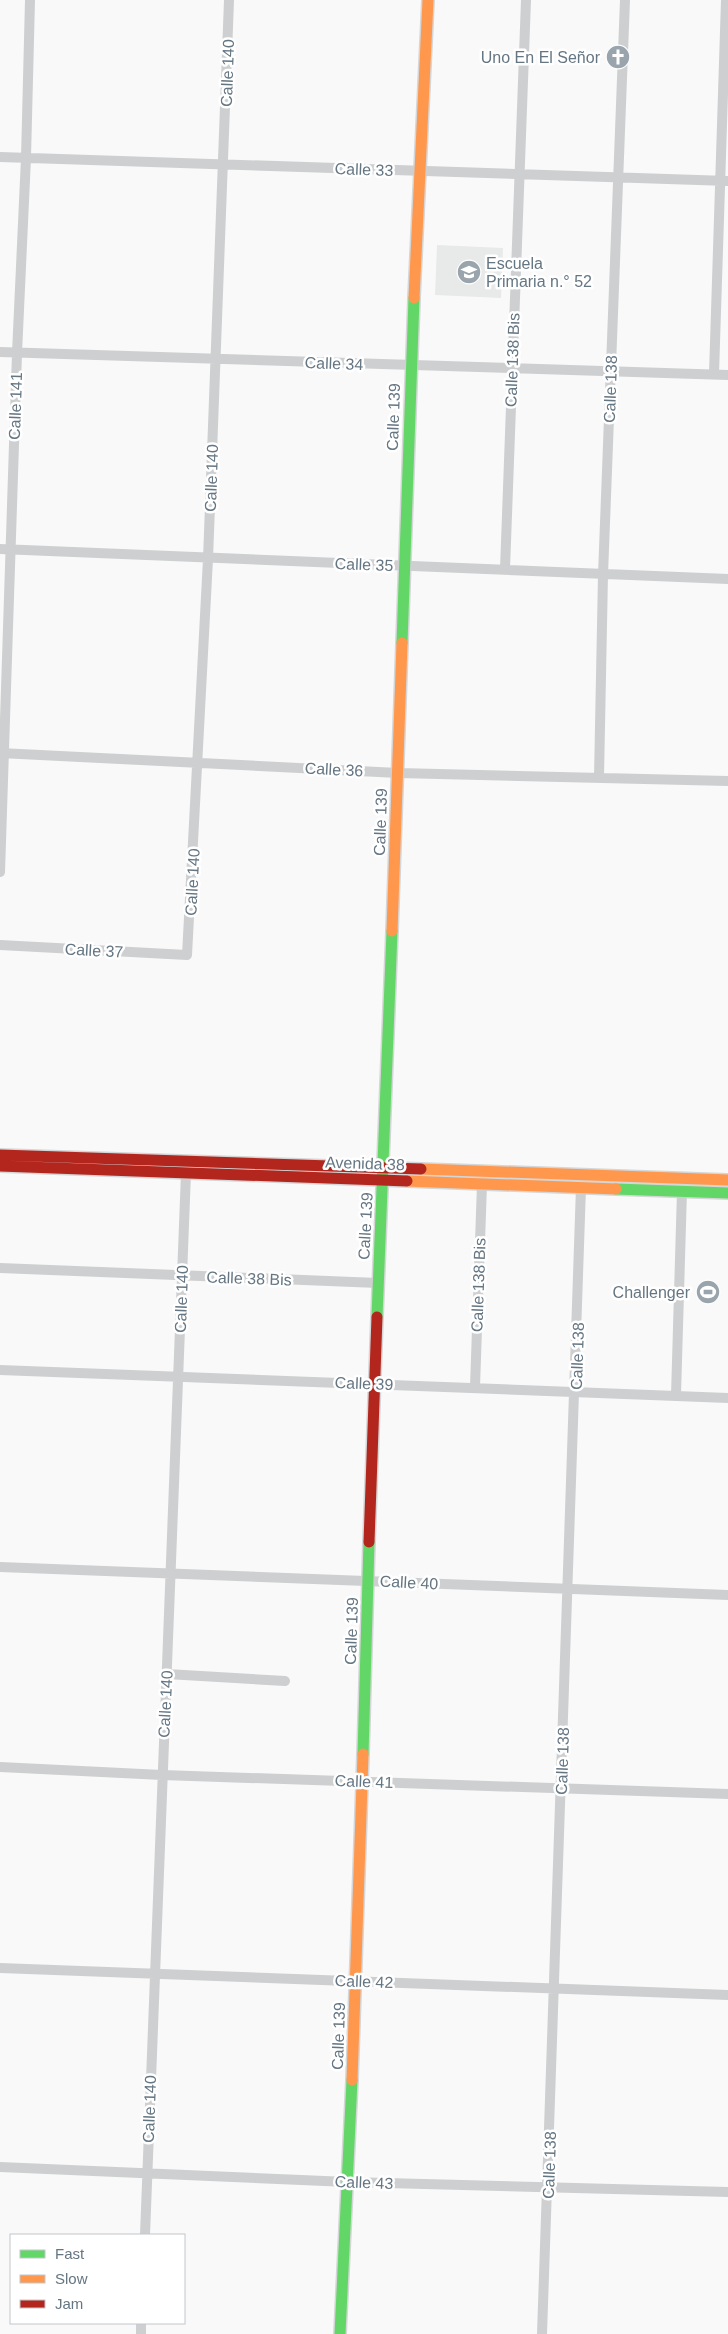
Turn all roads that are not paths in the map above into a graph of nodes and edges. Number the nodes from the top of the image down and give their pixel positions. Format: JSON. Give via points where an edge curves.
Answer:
{"nodes":[{"id":1,"x":30,"y":0,"type":"edge"},
{"id":2,"x":229,"y":0,"type":"edge"},
{"id":3,"x":428,"y":0,"type":"edge"},
{"id":4,"x":526,"y":0,"type":"edge"},
{"id":5,"x":625,"y":0,"type":"edge"},
{"id":6,"x":726,"y":0,"type":"edge"},
{"id":7,"x":0,"y":157,"type":"edge"},
{"id":8,"x":26,"y":158,"type":"junction"},
{"id":9,"x":224,"y":165,"type":"junction"},
{"id":10,"x":422,"y":171,"type":"junction"},
{"id":11,"x":518,"y":174,"type":"junction"},
{"id":12,"x":617,"y":178,"type":"junction"},
{"id":13,"x":724,"y":181,"type":"edge"},
{"id":14,"x":0,"y":352,"type":"edge"},
{"id":15,"x":17,"y":353,"type":"junction"},
{"id":16,"x":216,"y":358,"type":"junction"},
{"id":17,"x":411,"y":366,"type":"junction"},
{"id":18,"x":511,"y":368,"type":"junction"},
{"id":19,"x":610,"y":371,"type":"junction"},
{"id":20,"x":714,"y":374,"type":"junction"},
{"id":21,"x":728,"y":375,"type":"edge"},
{"id":22,"x":5,"y":549,"type":"edge"},
{"id":23,"x":208,"y":559,"type":"junction"},
{"id":24,"x":404,"y":565,"type":"junction"},
{"id":25,"x":505,"y":570,"type":"junction"},
{"id":26,"x":603,"y":575,"type":"junction"},
{"id":27,"x":728,"y":579,"type":"edge"},
{"id":28,"x":2,"y":753,"type":"edge"},
{"id":29,"x":199,"y":761,"type":"junction"},
{"id":30,"x":398,"y":773,"type":"junction"},
{"id":31,"x":599,"y":777,"type":"junction"},
{"id":32,"x":728,"y":782,"type":"edge"},
{"id":33,"x":0,"y":872,"type":"edge"},
{"id":34,"x":0,"y":945,"type":"edge"},
{"id":35,"x":187,"y":955,"type":"joint"},
{"id":36,"x":0,"y":1154,"type":"edge"},
{"id":37,"x":0,"y":1166,"type":"edge"},
{"id":38,"x":384,"y":1168,"type":"junction"},
{"id":39,"x":186,"y":1173,"type":"junction"},
{"id":40,"x":384,"y":1180,"type":"junction"},
{"id":41,"x":728,"y":1180,"type":"edge"},
{"id":42,"x":482,"y":1184,"type":"junction"},
{"id":43,"x":581,"y":1187,"type":"junction"},
{"id":44,"x":682,"y":1191,"type":"junction"},
{"id":45,"x":728,"y":1193,"type":"edge"},
{"id":46,"x":0,"y":1268,"type":"edge"},
{"id":47,"x":182,"y":1276,"type":"junction"},
{"id":48,"x":378,"y":1284,"type":"junction"},
{"id":49,"x":0,"y":1370,"type":"edge"},
{"id":50,"x":178,"y":1377,"type":"junction"},
{"id":51,"x":374,"y":1384,"type":"junction"},
{"id":52,"x":475,"y":1386,"type":"junction"},
{"id":53,"x":576,"y":1392,"type":"junction"},
{"id":54,"x":676,"y":1395,"type":"junction"},
{"id":55,"x":728,"y":1398,"type":"edge"},
{"id":56,"x":0,"y":1567,"type":"edge"},
{"id":57,"x":171,"y":1574,"type":"junction"},
{"id":58,"x":369,"y":1580,"type":"junction"},
{"id":59,"x":568,"y":1590,"type":"junction"},
{"id":60,"x":728,"y":1595,"type":"edge"},
{"id":61,"x":167,"y":1674,"type":"junction"},
{"id":62,"x":285,"y":1682,"type":"dead end"},
{"id":63,"x":0,"y":1767,"type":"edge"},
{"id":64,"x":162,"y":1775,"type":"junction"},
{"id":65,"x":362,"y":1780,"type":"junction"},
{"id":66,"x":562,"y":1789,"type":"junction"},
{"id":67,"x":728,"y":1794,"type":"edge"},
{"id":68,"x":0,"y":1968,"type":"edge"},
{"id":69,"x":154,"y":1975,"type":"junction"},
{"id":70,"x":356,"y":1980,"type":"junction"},
{"id":71,"x":554,"y":1988,"type":"junction"},
{"id":72,"x":728,"y":1995,"type":"edge"},
{"id":73,"x":0,"y":2167,"type":"edge"},
{"id":74,"x":147,"y":2172,"type":"junction"},
{"id":75,"x":348,"y":2182,"type":"junction"},
{"id":76,"x":548,"y":2188,"type":"junction"},
{"id":77,"x":728,"y":2192,"type":"edge"},
{"id":78,"x":145,"y":2234,"type":"edge"},
{"id":79,"x":340,"y":2334,"type":"edge"},
{"id":80,"x":542,"y":2334,"type":"edge"}],
"edges":[{"from":1,"to":8,"type":"street","name":"Calle 141"},
{"from":2,"to":9,"type":"street","name":"Calle 140"},
{"from":3,"to":10,"type":"street","name":"Calle 139"},
{"from":4,"to":11,"type":"street","name":"Calle 138 Bis"},
{"from":5,"to":12,"type":"street","name":"Calle 138"},
{"from":6,"to":13,"type":"street"},
{"from":7,"to":8,"type":"street","name":"Calle 33"},
{"from":8,"to":9,"type":"street","name":"Calle 33"},
{"from":8,"to":15,"type":"street","name":"Calle 141"},
{"from":9,"to":10,"type":"street","name":"Calle 33"},
{"from":9,"to":16,"type":"street","name":"Calle 140"},
{"from":10,"to":11,"type":"street","name":"Calle 33"},
{"from":10,"to":17,"type":"street","name":"Calle 139"},
{"from":11,"to":12,"type":"street","name":"Calle 33"},
{"from":11,"to":18,"type":"street","name":"Calle 138 Bis"},
{"from":12,"to":13,"type":"street","name":"Calle 33"},
{"from":12,"to":19,"type":"street","name":"Calle 138"},
{"from":13,"to":20,"type":"street"},
{"from":14,"to":15,"type":"street","name":"Calle 34"},
{"from":15,"to":16,"type":"street","name":"Calle 34"},
{"from":15,"to":22,"type":"street","name":"Calle 141"},
{"from":16,"to":17,"type":"street","name":"Calle 34"},
{"from":16,"to":23,"type":"street","name":"Calle 140"},
{"from":17,"to":18,"type":"street","name":"Calle 34"},
{"from":17,"to":24,"type":"street","name":"Calle 139"},
{"from":18,"to":19,"type":"street","name":"Calle 34"},
{"from":18,"to":25,"type":"street","name":"Calle 138 Bis"},
{"from":19,"to":20,"type":"street","name":"Calle 34"},
{"from":19,"to":26,"type":"street","name":"Calle 138"},
{"from":20,"to":21,"type":"street","name":"Calle 34"},
{"from":22,"to":23,"type":"street","name":"Calle 35"},
{"from":22,"to":28,"type":"street","name":"Calle 141"},
{"from":23,"to":24,"type":"street","name":"Calle 35"},
{"from":23,"to":29,"type":"street","name":"Calle 140"},
{"from":24,"to":25,"type":"street","name":"Calle 35"},
{"from":24,"to":30,"type":"street","name":"Calle 139"},
{"from":25,"to":26,"type":"street","name":"Calle 35"},
{"from":26,"to":27,"type":"street","name":"Calle 35"},
{"from":26,"to":31,"type":"street","name":"Calle 138"},
{"from":28,"to":29,"type":"street","name":"Calle 36"},
{"from":28,"to":33,"type":"street","name":"Calle 141"},
{"from":29,"to":30,"type":"street","name":"Calle 36"},
{"from":29,"to":35,"type":"street","name":"Calle 140"},
{"from":30,"to":31,"type":"street","name":"Calle 36"},
{"from":30,"to":38,"type":"street","name":"Calle 139"},
{"from":31,"to":32,"type":"street","name":"Calle 36"},
{"from":34,"to":35,"type":"street","name":"Calle 37"},
{"from":36,"to":38,"type":"street","name":"Avenida 38"},
{"from":37,"to":39,"type":"street","name":"Avenida 38"},
{"from":38,"to":40,"type":"street","name":"Calle 139"},
{"from":38,"to":41,"type":"street","name":"Avenida 38"},
{"from":39,"to":40,"type":"street","name":"Avenida 38"},
{"from":39,"to":47,"type":"street","name":"Calle 140"},
{"from":40,"to":42,"type":"street","name":"Avenida 38"},
{"from":40,"to":48,"type":"street","name":"Calle 139"},
{"from":42,"to":43,"type":"street","name":"Avenida 38"},
{"from":42,"to":52,"type":"street","name":"Calle 138 Bis"},
{"from":43,"to":44,"type":"street","name":"Avenida 38"},
{"from":43,"to":53,"type":"street","name":"Calle 138"},
{"from":44,"to":45,"type":"street","name":"Avenida 38"},
{"from":44,"to":54,"type":"street"},
{"from":46,"to":47,"type":"street","name":"Calle 38 Bis"},
{"from":47,"to":48,"type":"street","name":"Calle 38 Bis"},
{"from":47,"to":50,"type":"street","name":"Calle 140"},
{"from":48,"to":51,"type":"street","name":"Calle 139"},
{"from":49,"to":50,"type":"street","name":"Calle 39"},
{"from":50,"to":51,"type":"street","name":"Calle 39"},
{"from":50,"to":57,"type":"street","name":"Calle 140"},
{"from":51,"to":52,"type":"street","name":"Calle 39"},
{"from":51,"to":58,"type":"street","name":"Calle 139"},
{"from":52,"to":53,"type":"street","name":"Calle 39"},
{"from":53,"to":54,"type":"street","name":"Calle 39"},
{"from":53,"to":59,"type":"street","name":"Calle 138"},
{"from":54,"to":55,"type":"street","name":"Calle 39"},
{"from":56,"to":57,"type":"street","name":"Calle 40"},
{"from":57,"to":58,"type":"street","name":"Calle 40"},
{"from":57,"to":61,"type":"street","name":"Calle 140"},
{"from":58,"to":59,"type":"street","name":"Calle 40"},
{"from":58,"to":65,"type":"street","name":"Calle 139"},
{"from":59,"to":60,"type":"street","name":"Calle 40"},
{"from":59,"to":66,"type":"street","name":"Calle 138"},
{"from":61,"to":62,"type":"street"},
{"from":61,"to":64,"type":"street","name":"Calle 140"},
{"from":63,"to":64,"type":"street","name":"Calle 41"},
{"from":64,"to":65,"type":"street","name":"Calle 41"},
{"from":64,"to":69,"type":"street","name":"Calle 140"},
{"from":65,"to":66,"type":"street","name":"Calle 41"},
{"from":65,"to":70,"type":"street","name":"Calle 139"},
{"from":66,"to":67,"type":"street","name":"Calle 41"},
{"from":66,"to":71,"type":"street","name":"Calle 138"},
{"from":68,"to":69,"type":"street","name":"Calle 42"},
{"from":69,"to":70,"type":"street","name":"Calle 42"},
{"from":69,"to":74,"type":"street","name":"Calle 140"},
{"from":70,"to":71,"type":"street","name":"Calle 42"},
{"from":70,"to":75,"type":"street","name":"Calle 139"},
{"from":71,"to":72,"type":"street","name":"Calle 42"},
{"from":71,"to":76,"type":"street","name":"Calle 138"},
{"from":73,"to":74,"type":"street","name":"Calle 43"},
{"from":74,"to":75,"type":"street","name":"Calle 43"},
{"from":74,"to":78,"type":"street","name":"Calle 140"},
{"from":75,"to":76,"type":"street","name":"Calle 43"},
{"from":75,"to":79,"type":"street","name":"Calle 139"},
{"from":76,"to":77,"type":"street","name":"Calle 43"},
{"from":76,"to":80,"type":"street","name":"Calle 138"}]}
